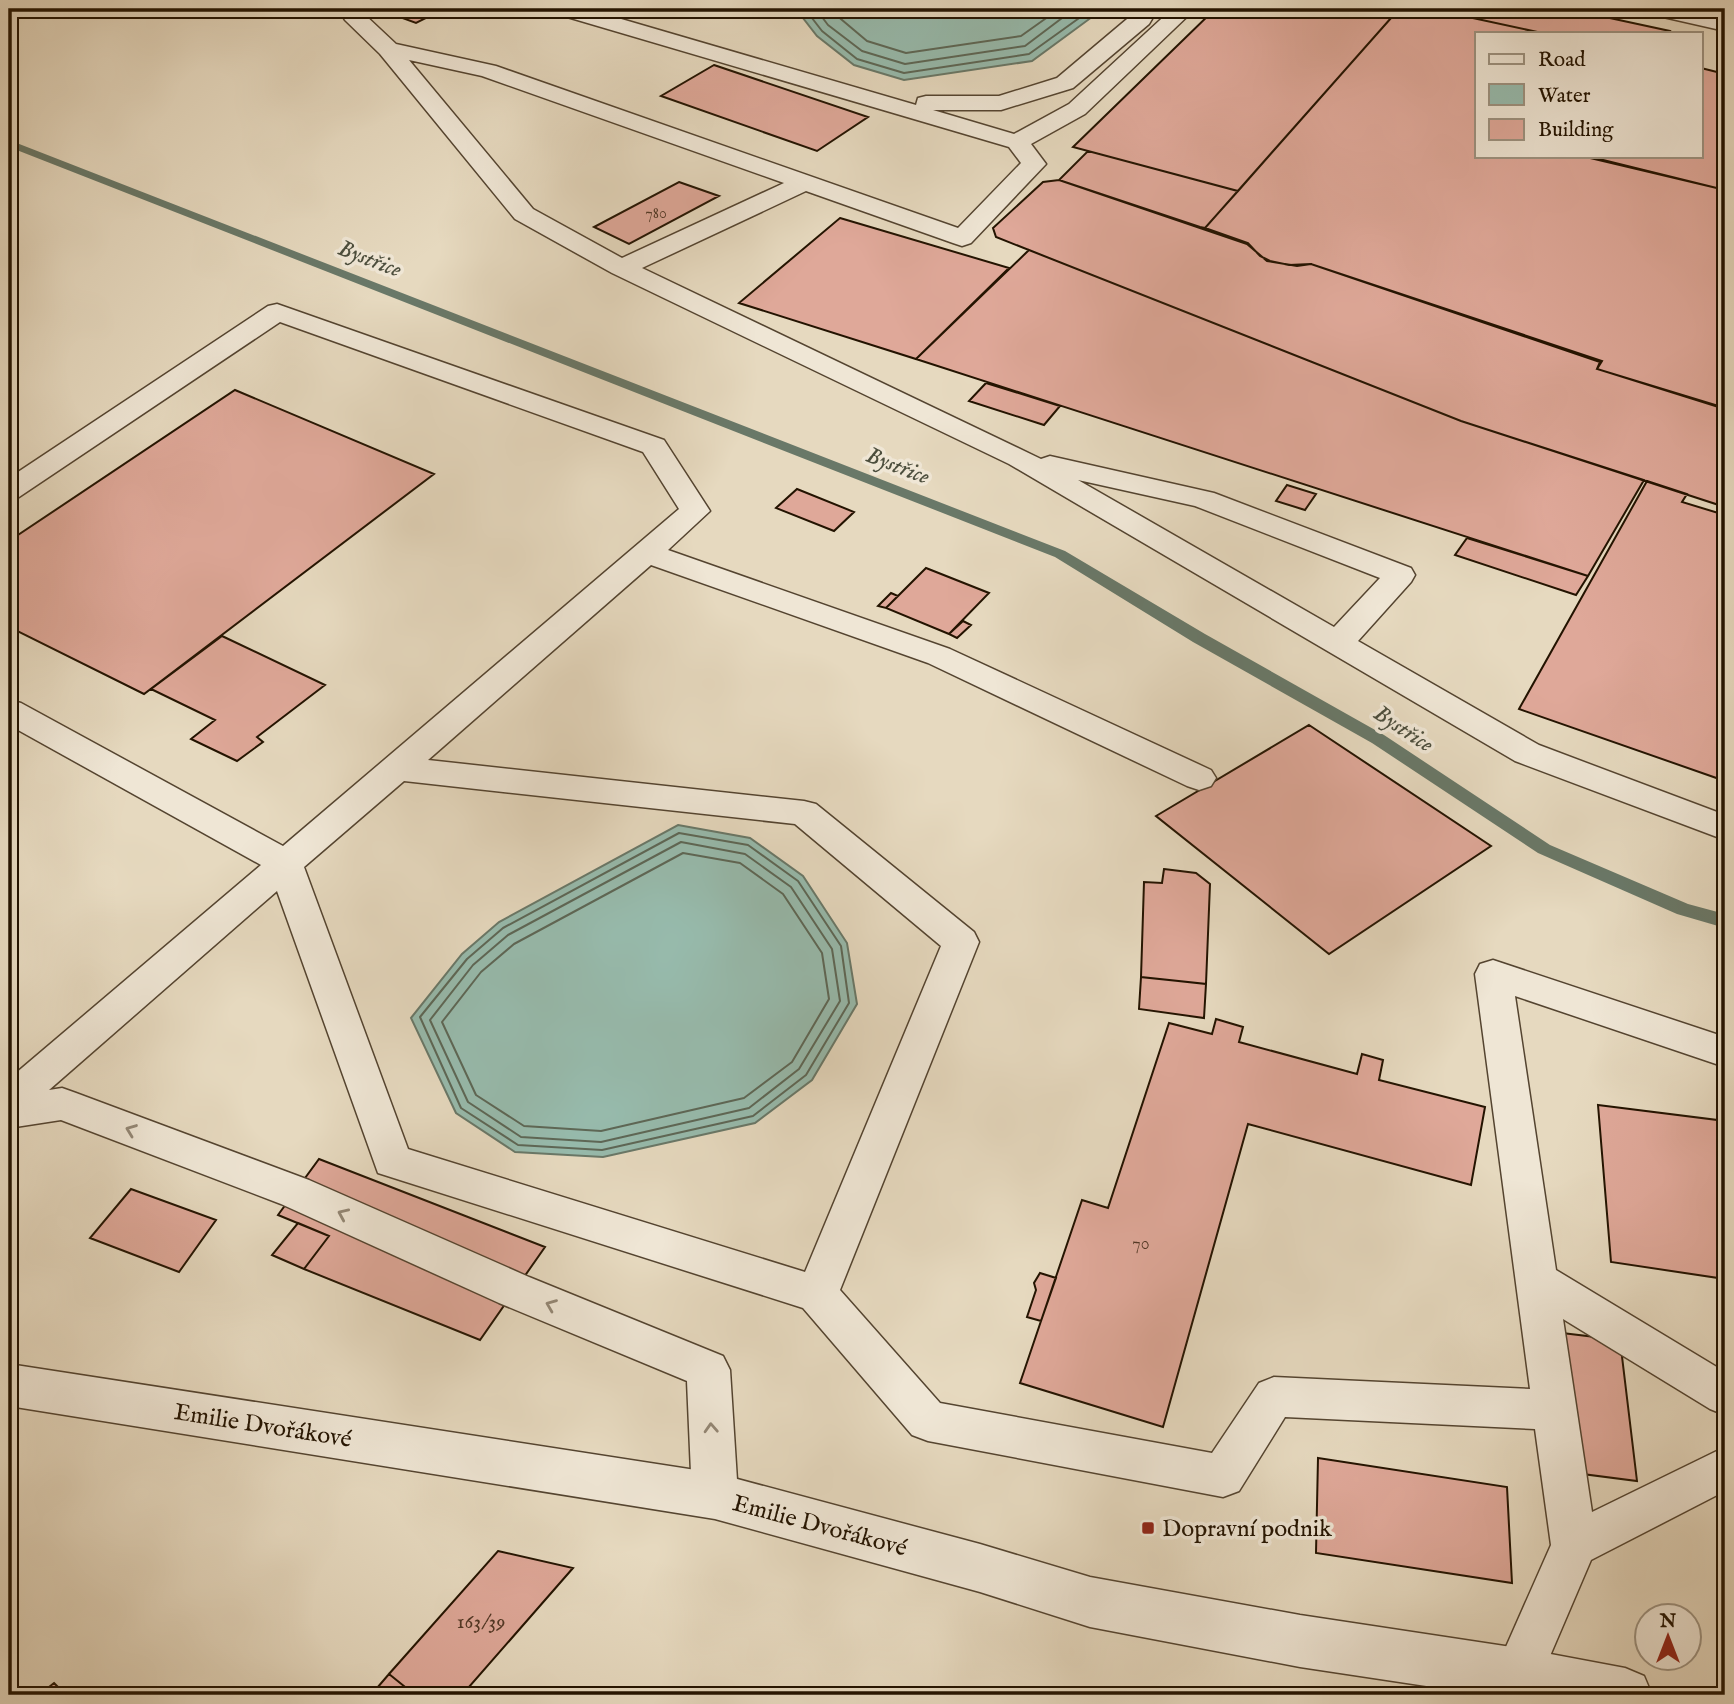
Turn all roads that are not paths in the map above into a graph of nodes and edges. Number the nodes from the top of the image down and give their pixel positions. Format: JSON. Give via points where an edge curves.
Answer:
{"nodes":[{"id":1,"x":356,"y":9,"type":"edge"},
{"id":2,"x":565,"y":9,"type":"edge"},
{"id":3,"x":1153,"y":9,"type":"edge"},
{"id":4,"x":1184,"y":9,"type":"edge"},
{"id":5,"x":1658,"y":9,"type":"edge"},
{"id":6,"x":1725,"y":24,"type":"edge"},
{"id":7,"x":388,"y":49,"type":"junction"},
{"id":8,"x":884,"y":103,"type":"junction"},
{"id":9,"x":1017,"y":142,"type":"junction"},
{"id":10,"x":805,"y":182,"type":"junction"},
{"id":11,"x":621,"y":268,"type":"junction"},
{"id":12,"x":1020,"y":458,"type":"junction"},
{"id":13,"x":9,"y":491,"type":"edge"},
{"id":14,"x":647,"y":553,"type":"junction"},
{"id":15,"x":1338,"y":643,"type":"junction"},
{"id":16,"x":9,"y":711,"type":"edge"},
{"id":17,"x":396,"y":768,"type":"junction"},
{"id":18,"x":1199,"y":778,"type":"dead end"},
{"id":19,"x":1725,"y":828,"type":"edge"},
{"id":20,"x":285,"y":863,"type":"junction"},
{"id":21,"x":1725,"y":1052,"type":"edge"},
{"id":22,"x":9,"y":1101,"type":"edge"},
{"id":23,"x":9,"y":1112,"type":"edge"},
{"id":24,"x":1536,"y":1280,"type":"junction"},
{"id":25,"x":817,"y":1294,"type":"junction"},
{"id":26,"x":9,"y":1385,"type":"edge"},
{"id":27,"x":1725,"y":1395,"type":"edge"},
{"id":28,"x":1555,"y":1410,"type":"junction"},
{"id":29,"x":1725,"y":1468,"type":"edge"},
{"id":30,"x":715,"y":1496,"type":"junction"},
{"id":31,"x":1574,"y":1545,"type":"junction"},
{"id":32,"x":1518,"y":1674,"type":"junction"},
{"id":33,"x":1625,"y":1695,"type":"edge"}],
"edges":[{"from":1,"to":7,"type":"lane","via":[[353,15]]},
{"from":2,"to":8,"type":"lane"},
{"from":3,"to":8,"type":"lane","via":[[1065,83],[1001,103]]},
{"from":4,"to":9,"type":"lane","via":[[1077,109]]},
{"from":5,"to":6,"type":"street"},
{"from":7,"to":10,"type":"lane","via":[[488,71]]},
{"from":7,"to":11,"type":"lane","via":[[524,214]]},
{"from":8,"to":9,"type":"lane"},
{"from":9,"to":10,"type":"lane","via":[[1034,164],[962,238]]},
{"from":10,"to":11,"type":"lane"},
{"from":11,"to":12,"type":"lane"},
{"from":12,"to":15,"type":"lane"},
{"from":12,"to":15,"type":"lane","via":[[1204,499],[1400,575]]},
{"from":13,"to":14,"type":"lane","via":[[277,312],[654,446],[695,511]]},
{"from":14,"to":17,"type":"lane"},
{"from":14,"to":18,"type":"lane","via":[[939,656]]},
{"from":15,"to":19,"type":"lane","via":[[1527,753]]},
{"from":16,"to":20,"type":"lane"},
{"from":17,"to":20,"type":"lane"},
{"from":17,"to":25,"type":"lane","via":[[804,813],[961,942]]},
{"from":20,"to":22,"type":"lane"},
{"from":20,"to":25,"type":"lane","via":[[392,1161]]},
{"from":21,"to":24,"type":"lane","via":[[1493,974]]},
{"from":30,"to":23,"type":"lane","one_way":true,"via":[[708,1370],[295,1192],[62,1104]]},
{"from":24,"to":27,"type":"lane"},
{"from":24,"to":28,"type":"lane"},
{"from":25,"to":28,"type":"lane","via":[[928,1421],[1223,1476],[1274,1397]]},
{"from":26,"to":30,"type":"street","name":"Emilie Dvořákové"},
{"from":28,"to":31,"type":"lane"},
{"from":29,"to":31,"type":"lane"},
{"from":30,"to":32,"type":"street","name":"Emilie Dvořákové","via":[[1090,1602],[1300,1641]]},
{"from":31,"to":32,"type":"lane"},
{"from":32,"to":33,"type":"street","name":"Emilie Dvořákové"}]}
